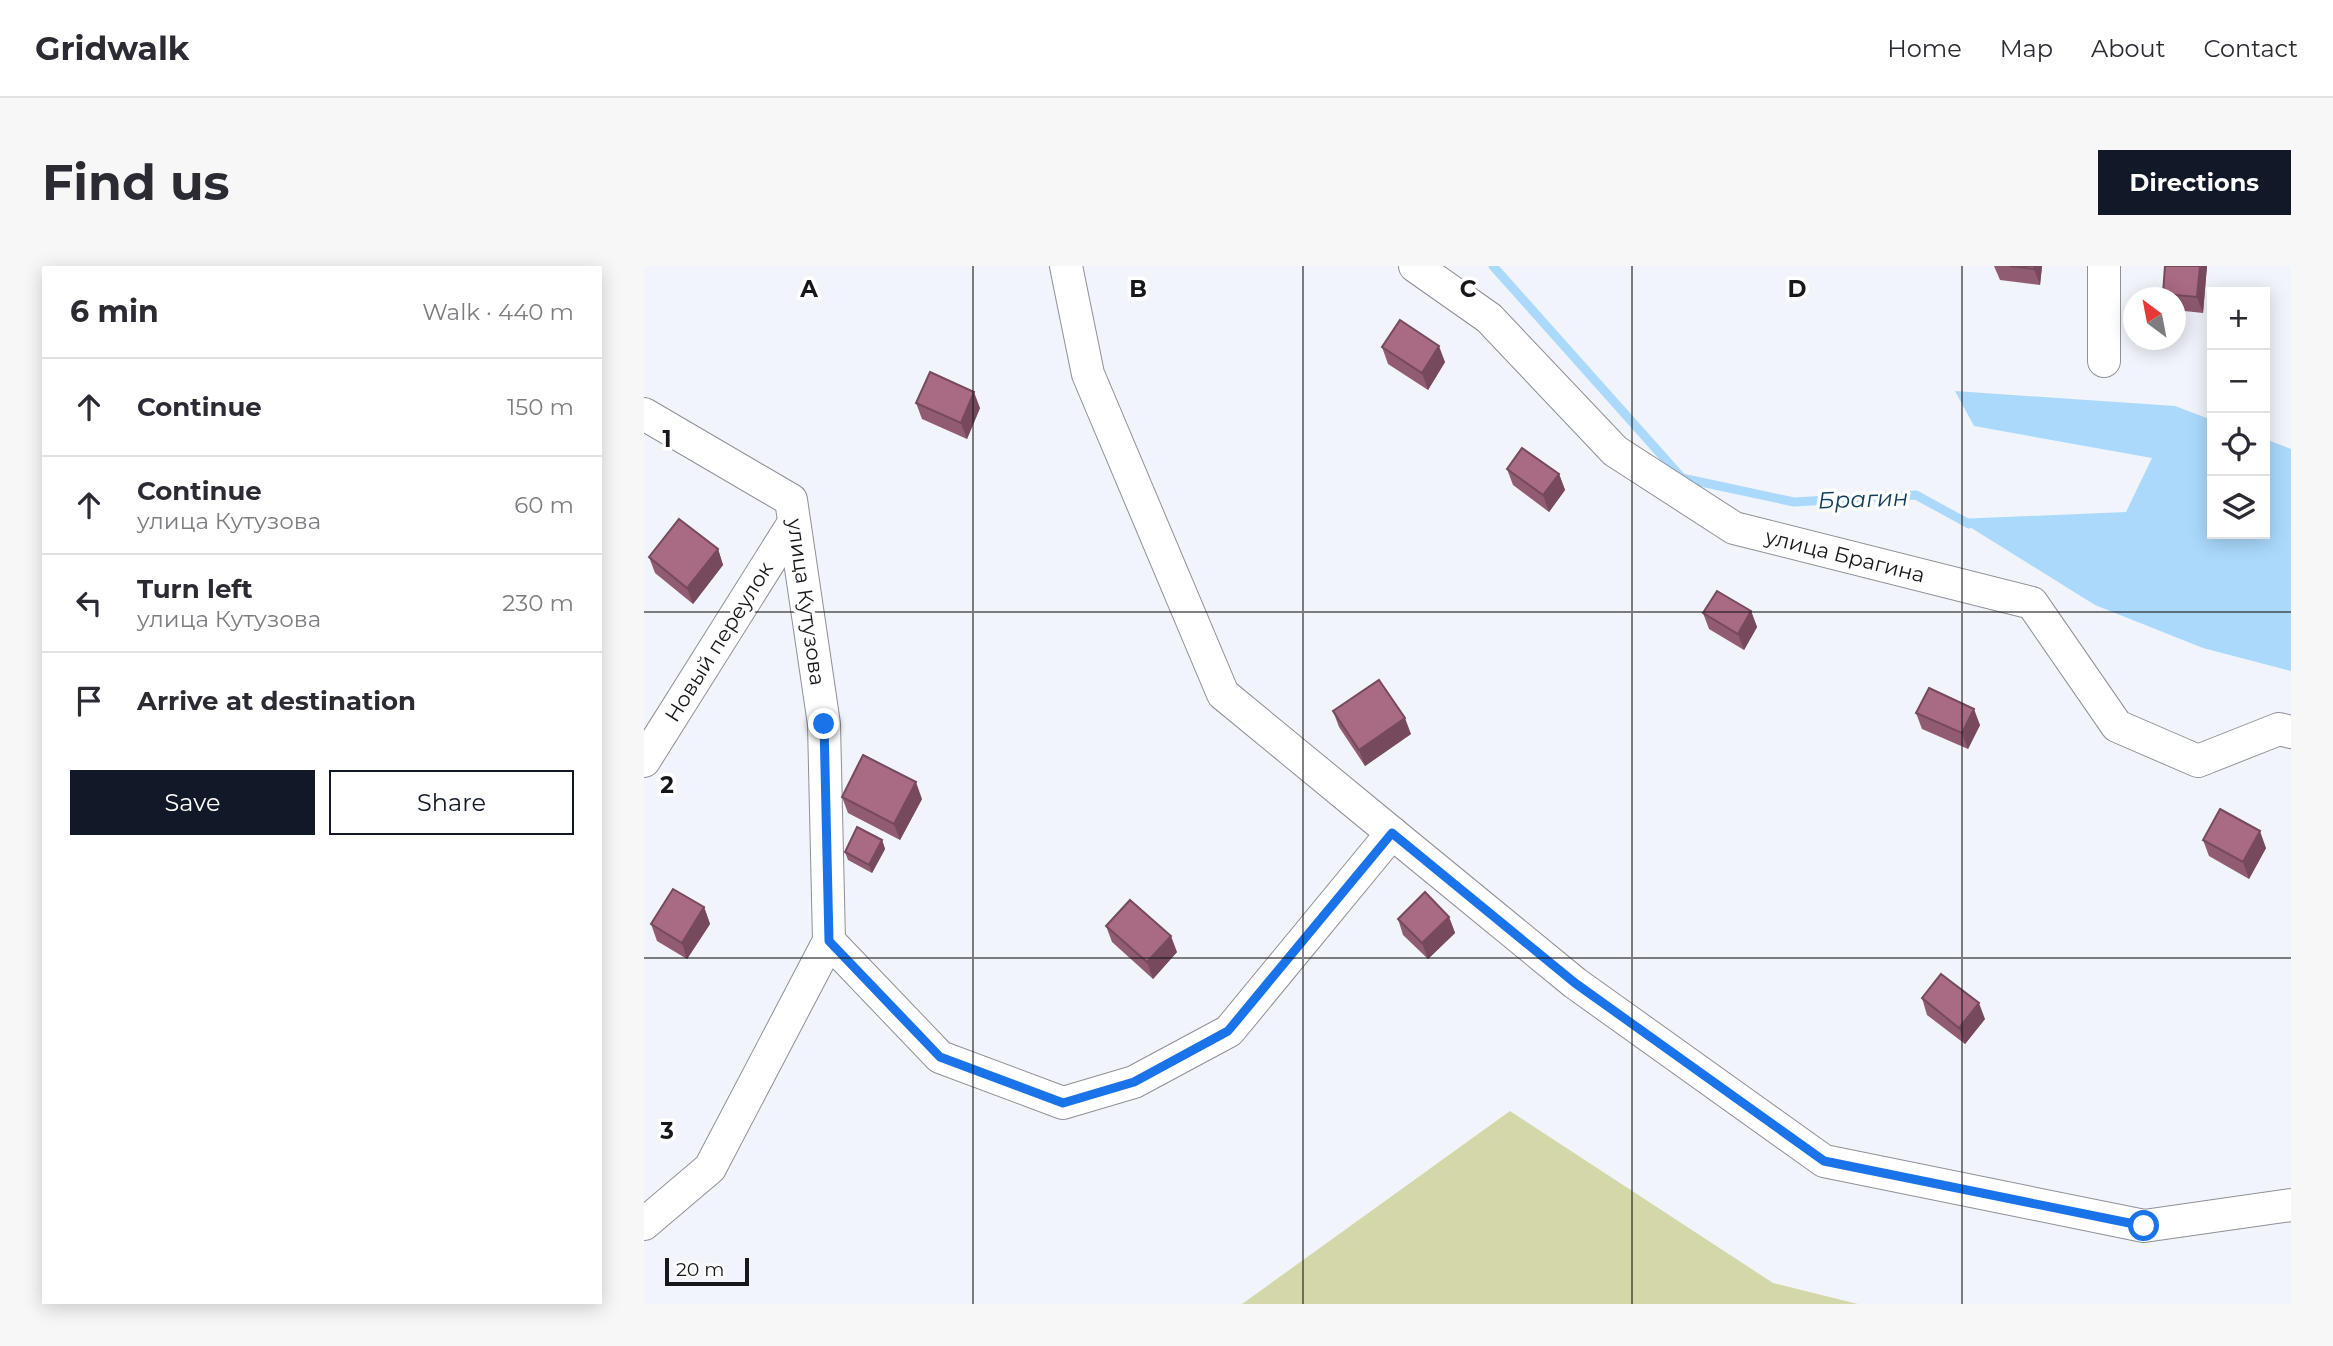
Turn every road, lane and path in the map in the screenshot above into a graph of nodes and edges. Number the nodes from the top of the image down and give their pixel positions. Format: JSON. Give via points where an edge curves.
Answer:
{"nodes":[{"id":1,"x":1066,"y":266,"type":"edge"},
{"id":2,"x":1415,"y":266,"type":"edge"},
{"id":3,"x":2104,"y":266,"type":"edge"},
{"id":4,"x":2104,"y":361,"type":"dead end"},
{"id":5,"x":644,"y":414,"type":"edge"},
{"id":6,"x":793,"y":524,"type":"junction"},
{"id":7,"x":2291,"y":732,"type":"edge"},
{"id":8,"x":644,"y":761,"type":"edge"},
{"id":9,"x":1392,"y":833,"type":"junction"},
{"id":10,"x":829,"y":941,"type":"junction"},
{"id":11,"x":2291,"y":1205,"type":"edge"},
{"id":12,"x":644,"y":1224,"type":"edge"}],
"edges":[{"from":1,"to":9,"type":"street","via":[[1087,374],[1223,694]]},
{"from":2,"to":7,"type":"street","name":"улица Брагина","via":[[1489,318],[1615,452],[1734,528],[2032,603],[2117,726],[2198,761],[2279,729]]},
{"from":3,"to":4,"type":"street"},
{"from":5,"to":6,"type":"street","name":"улица Кутузова","via":[[791,500]]},
{"from":6,"to":8,"type":"street","name":"Новый переулок"},
{"from":6,"to":10,"type":"street","name":"улица Кутузова","via":[[824,724]]},
{"from":9,"to":10,"type":"street","via":[[1228,1031],[1134,1082],[1063,1103],[940,1057]]},
{"from":9,"to":11,"type":"street","via":[[1575,983],[1824,1161],[2144,1226]]},
{"from":10,"to":12,"type":"street","via":[[710,1168]]}]}
